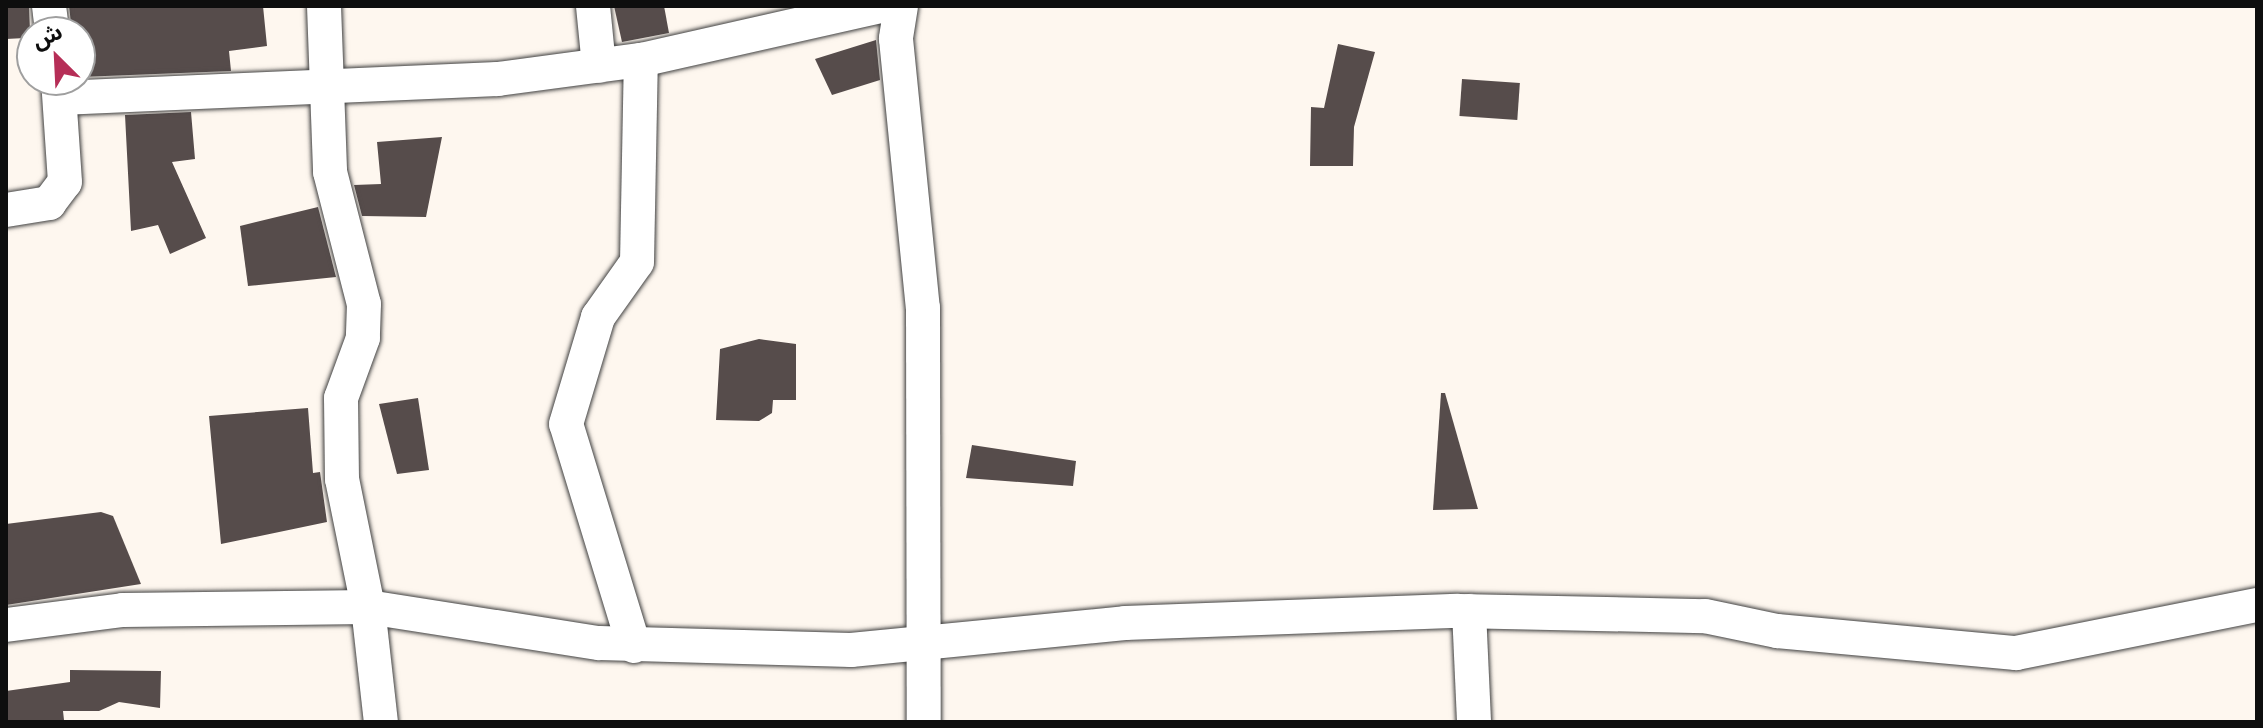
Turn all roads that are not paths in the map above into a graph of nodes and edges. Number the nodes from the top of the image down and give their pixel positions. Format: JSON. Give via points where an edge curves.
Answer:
{"nodes":[{"id":1,"x":324,"y":6,"type":"edge"},
{"id":2,"x":593,"y":6,"type":"edge"},
{"id":3,"x":880,"y":6,"type":"edge"},
{"id":4,"x":901,"y":6,"type":"edge"},
{"id":5,"x":641,"y":60,"type":"junction"},
{"id":6,"x":599,"y":66,"type":"junction"},
{"id":7,"x":328,"y":88,"type":"junction"},
{"id":8,"x":96,"y":89,"type":"edge"},
{"id":9,"x":59,"y":96,"type":"edge"},
{"id":10,"x":6,"y":210,"type":"edge"},
{"id":11,"x":2257,"y":605,"type":"edge"},
{"id":12,"x":368,"y":607,"type":"junction"},
{"id":13,"x":1469,"y":611,"type":"junction"},
{"id":14,"x":6,"y":625,"type":"edge"},
{"id":15,"x":923,"y":645,"type":"junction"},
{"id":16,"x":634,"y":646,"type":"junction"},
{"id":17,"x":381,"y":722,"type":"edge"},
{"id":18,"x":924,"y":722,"type":"edge"},
{"id":19,"x":1474,"y":722,"type":"edge"}],
"edges":[{"from":1,"to":7,"type":"street"},
{"from":2,"to":6,"type":"street"},
{"from":3,"to":5,"type":"street"},
{"from":4,"to":15,"type":"street","via":[[896,39],[923,308]]},
{"from":5,"to":6,"type":"street"},
{"from":5,"to":16,"type":"street","via":[[637,262],[598,317],[566,424]]},
{"from":6,"to":7,"type":"street"},
{"from":7,"to":8,"type":"street"},
{"from":7,"to":12,"type":"street","via":[[330,172],[364,304],[363,338],[341,398],[340,429],[342,479]]},
{"from":9,"to":10,"type":"street","via":[[65,182],[49,203]]},
{"from":11,"to":13,"type":"street","via":[[2016,653],[1777,631],[1705,616]]},
{"from":12,"to":14,"type":"street","via":[[123,610]]},
{"from":12,"to":16,"type":"street"},
{"from":12,"to":17,"type":"street"},
{"from":13,"to":15,"type":"street","via":[[1125,623]]},
{"from":13,"to":19,"type":"street"},
{"from":15,"to":16,"type":"street"},
{"from":15,"to":18,"type":"street"}]}
